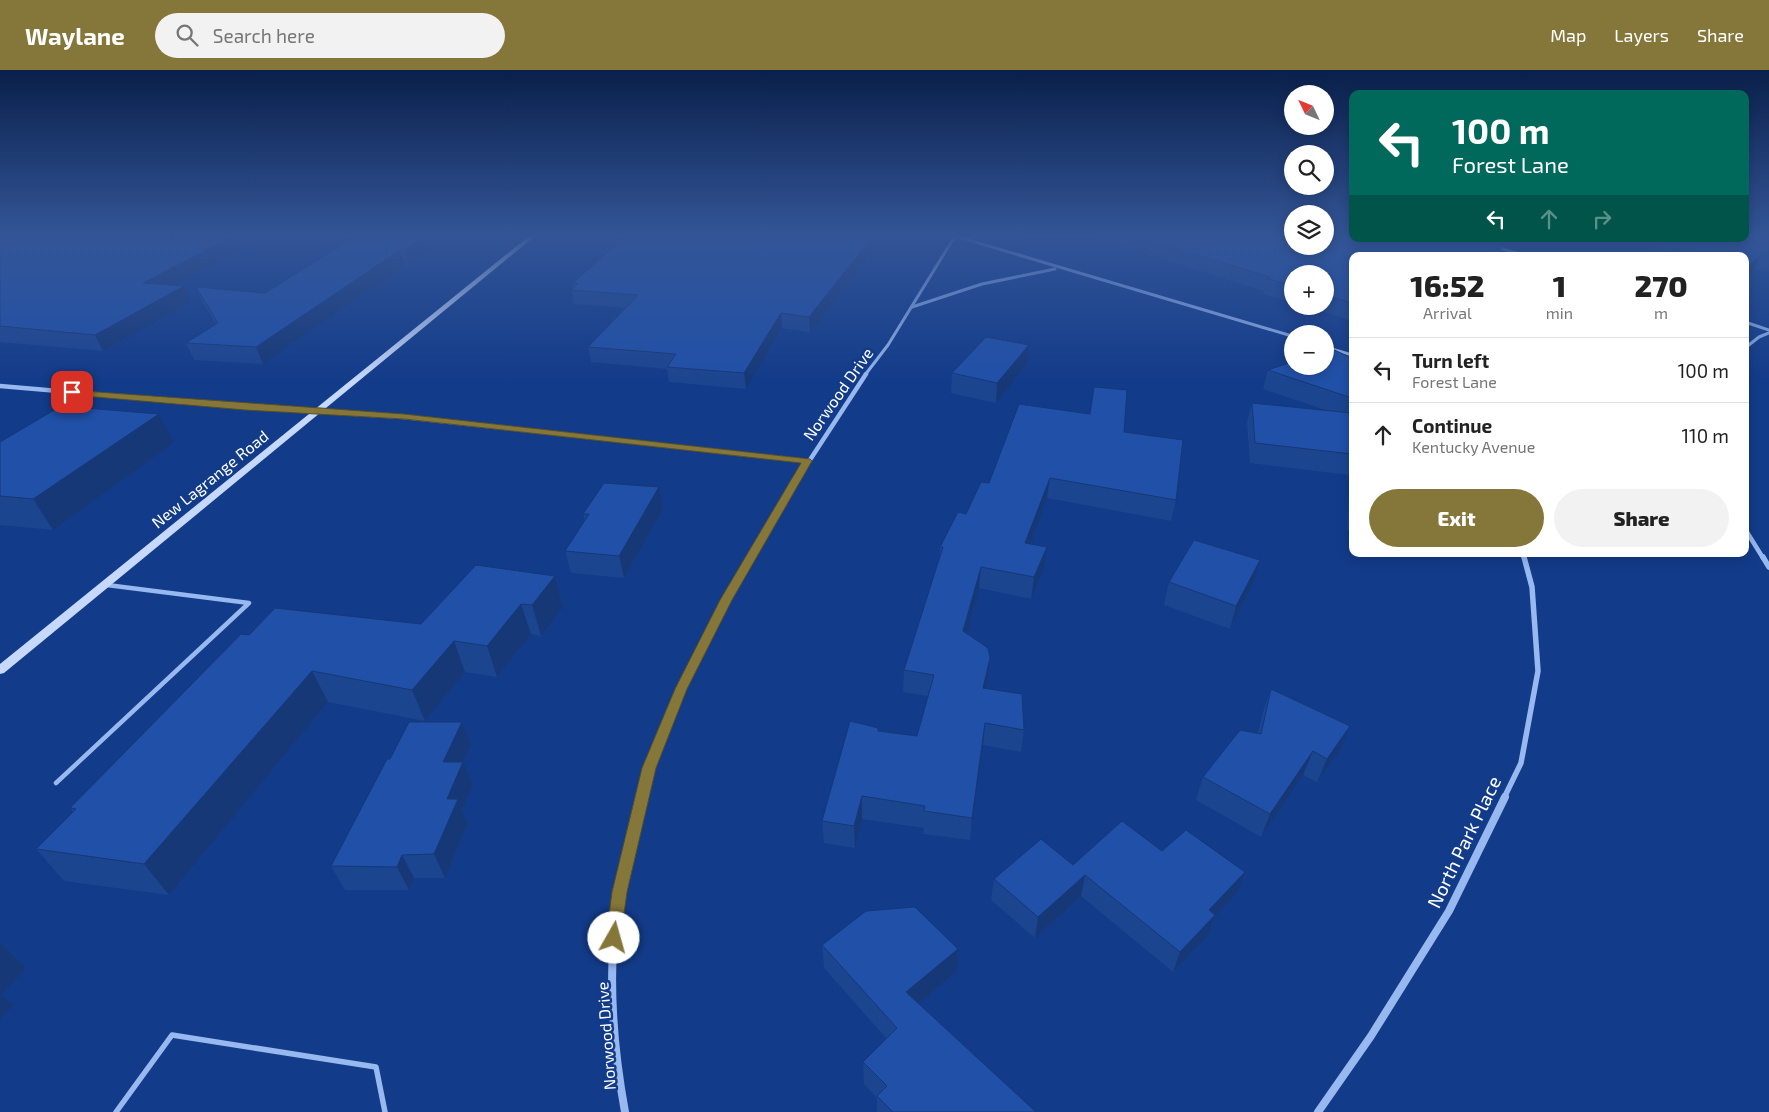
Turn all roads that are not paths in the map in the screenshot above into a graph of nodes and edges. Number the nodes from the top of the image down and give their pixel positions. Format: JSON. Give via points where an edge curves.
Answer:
{"nodes":[{"id":1,"x":473,"y":285,"type":"edge"},
{"id":2,"x":925,"y":285,"type":"edge"},
{"id":3,"x":973,"y":285,"type":"edge"},
{"id":4,"x":1118,"y":285,"type":"edge"},
{"id":5,"x":911,"y":308,"type":"junction"},
{"id":6,"x":1749,"y":324,"type":"edge"},
{"id":7,"x":1769,"y":331,"type":"edge"},
{"id":8,"x":1284,"y":333,"type":"edge"},
{"id":9,"x":1749,"y":345,"type":"edge"},
{"id":10,"x":1334,"y":350,"type":"edge"},
{"id":11,"x":1349,"y":355,"type":"edge"},
{"id":12,"x":0,"y":386,"type":"edge"},
{"id":13,"x":90,"y":394,"type":"junction"},
{"id":14,"x":65,"y":408,"type":"edge"},
{"id":15,"x":318,"y":411,"type":"junction"},
{"id":16,"x":807,"y":461,"type":"junction"},
{"id":17,"x":1749,"y":535,"type":"edge"},
{"id":18,"x":1524,"y":557,"type":"edge"},
{"id":19,"x":1769,"y":567,"type":"edge"},
{"id":20,"x":105,"y":585,"type":"junction"},
{"id":21,"x":0,"y":670,"type":"edge"},
{"id":22,"x":56,"y":783,"type":"dead end"},
{"id":23,"x":116,"y":1112,"type":"edge"},
{"id":24,"x":385,"y":1112,"type":"edge"},
{"id":25,"x":626,"y":1112,"type":"edge"},
{"id":26,"x":1318,"y":1112,"type":"edge"}],
"edges":[{"from":1,"to":15,"type":"main road","name":"New Lagrange Road"},
{"from":2,"to":5,"type":"street","name":"Norwood Drive"},
{"from":3,"to":5,"type":"street"},
{"from":4,"to":8,"type":"street"},
{"from":5,"to":16,"type":"street","name":"Norwood Drive"},
{"from":6,"to":7,"type":"street"},
{"from":7,"to":9,"type":"street"},
{"from":10,"to":11,"type":"street"},
{"from":12,"to":13,"type":"street"},
{"from":13,"to":14,"type":"lane"},
{"from":13,"to":15,"type":"street"},
{"from":15,"to":16,"type":"street","via":[[404,417]]},
{"from":15,"to":20,"type":"main road","name":"New Lagrange Road"},
{"from":16,"to":25,"type":"street","name":"Norwood Drive","via":[[726,600],[681,689],[649,768],[620,892],[614,938],[613,1003],[618,1076]]},
{"from":17,"to":19,"type":"street"},
{"from":18,"to":26,"type":"street","name":"North Park Place","via":[[1532,587],[1538,671],[1521,763],[1449,911],[1371,1036]]},
{"from":20,"to":21,"type":"main road","name":"New Lagrange Road"},
{"from":20,"to":22,"type":"lane","via":[[249,603]]},
{"from":23,"to":24,"type":"lane","via":[[172,1035],[376,1067]]}]}
